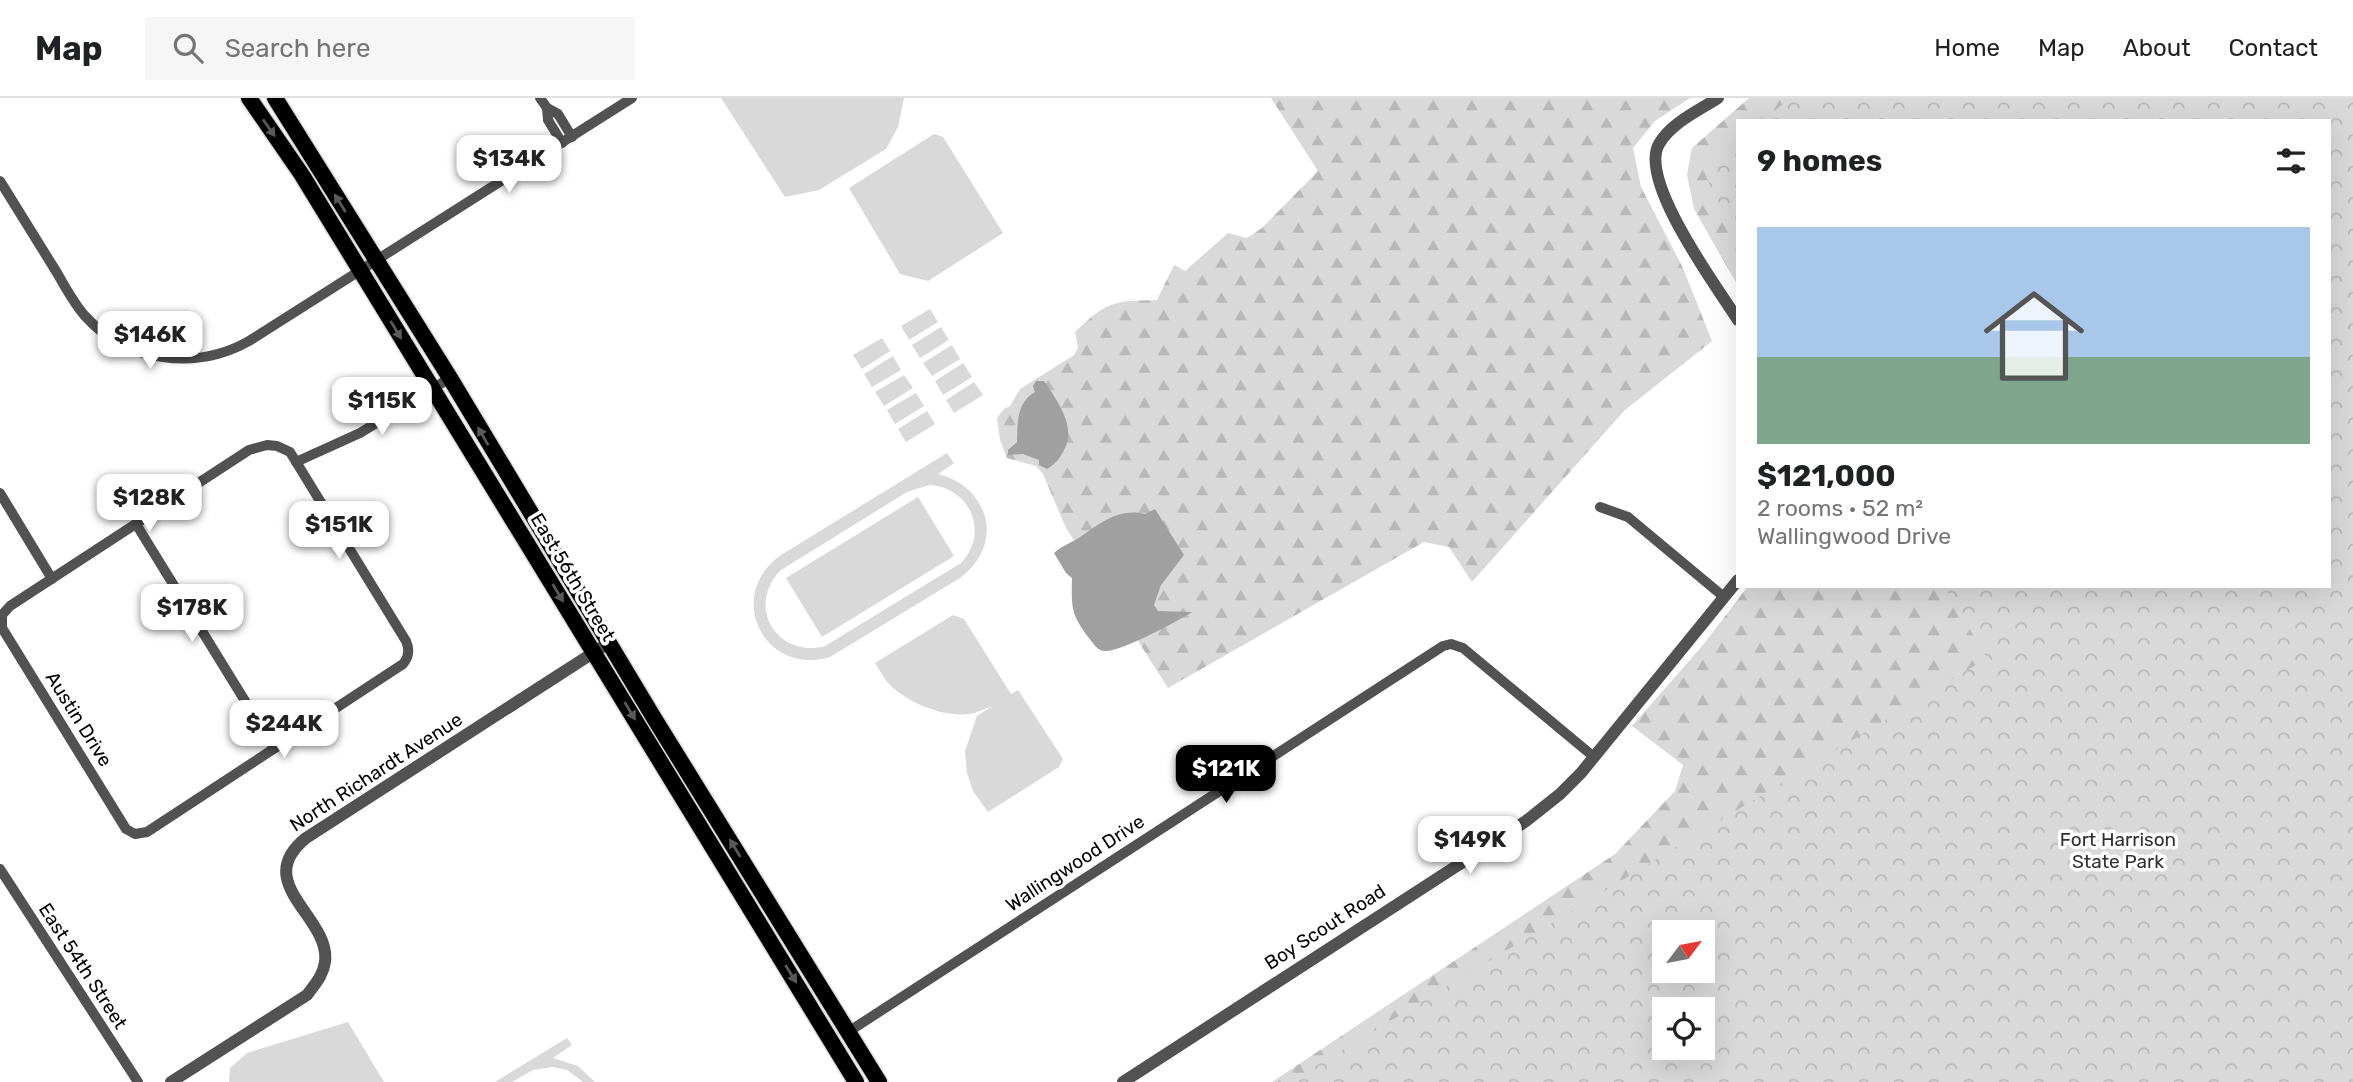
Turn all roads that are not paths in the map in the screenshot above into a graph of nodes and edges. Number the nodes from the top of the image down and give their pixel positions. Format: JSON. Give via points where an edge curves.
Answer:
{"nodes":[{"id":1,"x":249,"y":98,"type":"edge"},
{"id":2,"x":275,"y":98,"type":"edge"},
{"id":3,"x":540,"y":98,"type":"edge"},
{"id":4,"x":632,"y":98,"type":"edge"},
{"id":5,"x":1718,"y":98,"type":"edge"},
{"id":6,"x":547,"y":108,"type":"junction"},
{"id":7,"x":572,"y":136,"type":"junction"},
{"id":8,"x":562,"y":143,"type":"junction"},
{"id":9,"x":0,"y":181,"type":"edge"},
{"id":10,"x":369,"y":267,"type":"junction"},
{"id":11,"x":1736,"y":317,"type":"edge"},
{"id":12,"x":450,"y":378,"type":"junction"},
{"id":13,"x":432,"y":389,"type":"junction"},
{"id":14,"x":296,"y":462,"type":"junction"},
{"id":15,"x":0,"y":493,"type":"edge"},
{"id":16,"x":1600,"y":506,"type":"dead end"},
{"id":17,"x":136,"y":524,"type":"junction"},
{"id":18,"x":52,"y":579,"type":"junction"},
{"id":19,"x":1736,"y":582,"type":"edge"},
{"id":20,"x":1724,"y":597,"type":"junction"},
{"id":21,"x":1,"y":618,"type":"edge"},
{"id":22,"x":610,"y":642,"type":"junction"},
{"id":23,"x":594,"y":653,"type":"junction"},
{"id":24,"x":274,"y":748,"type":"junction"},
{"id":25,"x":1594,"y":757,"type":"junction"},
{"id":26,"x":0,"y":869,"type":"edge"},
{"id":27,"x":771,"y":906,"type":"junction"},
{"id":28,"x":755,"y":916,"type":"junction"},
{"id":29,"x":848,"y":1032,"type":"junction"},
{"id":30,"x":138,"y":1082,"type":"edge"},
{"id":31,"x":171,"y":1082,"type":"edge"},
{"id":32,"x":856,"y":1082,"type":"edge"},
{"id":33,"x":879,"y":1082,"type":"edge"},
{"id":34,"x":1122,"y":1082,"type":"edge"}],
"edges":[{"from":1,"to":10,"type":"main road","name":"East 56th Street","one_way":true},
{"from":10,"to":2,"type":"main road","name":"East 56th Street","one_way":true},
{"from":3,"to":6,"type":"street"},
{"from":4,"to":7,"type":"street"},
{"from":5,"to":11,"type":"street","via":[[1670,130],[1658,145],[1655,163],[1669,207]]},
{"from":6,"to":7,"type":"street","via":[[558,114]]},
{"from":6,"to":8,"type":"street","via":[[548,120]]},
{"from":7,"to":8,"type":"street"},
{"from":8,"to":10,"type":"street"},
{"from":9,"to":10,"type":"street","via":[[86,316],[110,337],[150,355],[193,359],[236,348]]},
{"from":10,"to":12,"type":"main road","name":"East 56th Street"},
{"from":10,"to":13,"type":"main road","name":"East 56th Street","one_way":true},
{"from":12,"to":13,"type":"street"},
{"from":22,"to":12,"type":"main road","name":"East 56th Street","one_way":true},
{"from":13,"to":14,"type":"street","via":[[360,433]]},
{"from":13,"to":23,"type":"main road","name":"East 56th Street","one_way":true},
{"from":14,"to":17,"type":"street","via":[[287,449],[255,447]]},
{"from":14,"to":24,"type":"street","via":[[406,642],[408,653],[402,664]]},
{"from":15,"to":18,"type":"street"},
{"from":16,"to":20,"type":"street","via":[[1628,517]]},
{"from":17,"to":18,"type":"street"},
{"from":17,"to":24,"type":"street"},
{"from":18,"to":21,"type":"street","via":[[7,608]]},
{"from":19,"to":20,"type":"street","name":"Boy Scout Road"},
{"from":20,"to":25,"type":"street","name":"Boy Scout Road"},
{"from":21,"to":24,"type":"street","name":"Austin Drive","via":[[2,628],[127,829],[135,834],[147,832]]},
{"from":22,"to":23,"type":"street","name":"North Richardt Avenue"},
{"from":27,"to":22,"type":"main road","name":"East 56th Street","one_way":true},
{"from":23,"to":28,"type":"main road","name":"East 56th Street","one_way":true},
{"from":23,"to":31,"type":"street","name":"North Richardt Avenue","via":[[295,848],[287,877],[290,890],[322,941],[325,959],[318,981],[307,995]]},
{"from":25,"to":29,"type":"street","name":"Wallingwood Drive","via":[[1463,648],[1443,646]]},
{"from":25,"to":34,"type":"street","name":"Boy Scout Road","via":[[1569,786],[1526,821]]},
{"from":26,"to":30,"type":"street","name":"East 54th Street"},
{"from":27,"to":28,"type":"street"},
{"from":27,"to":29,"type":"main road","name":"East 56th Street"},
{"from":28,"to":32,"type":"main road","name":"East 56th Street","one_way":true},
{"from":29,"to":33,"type":"main road","name":"East 56th Street"}]}
